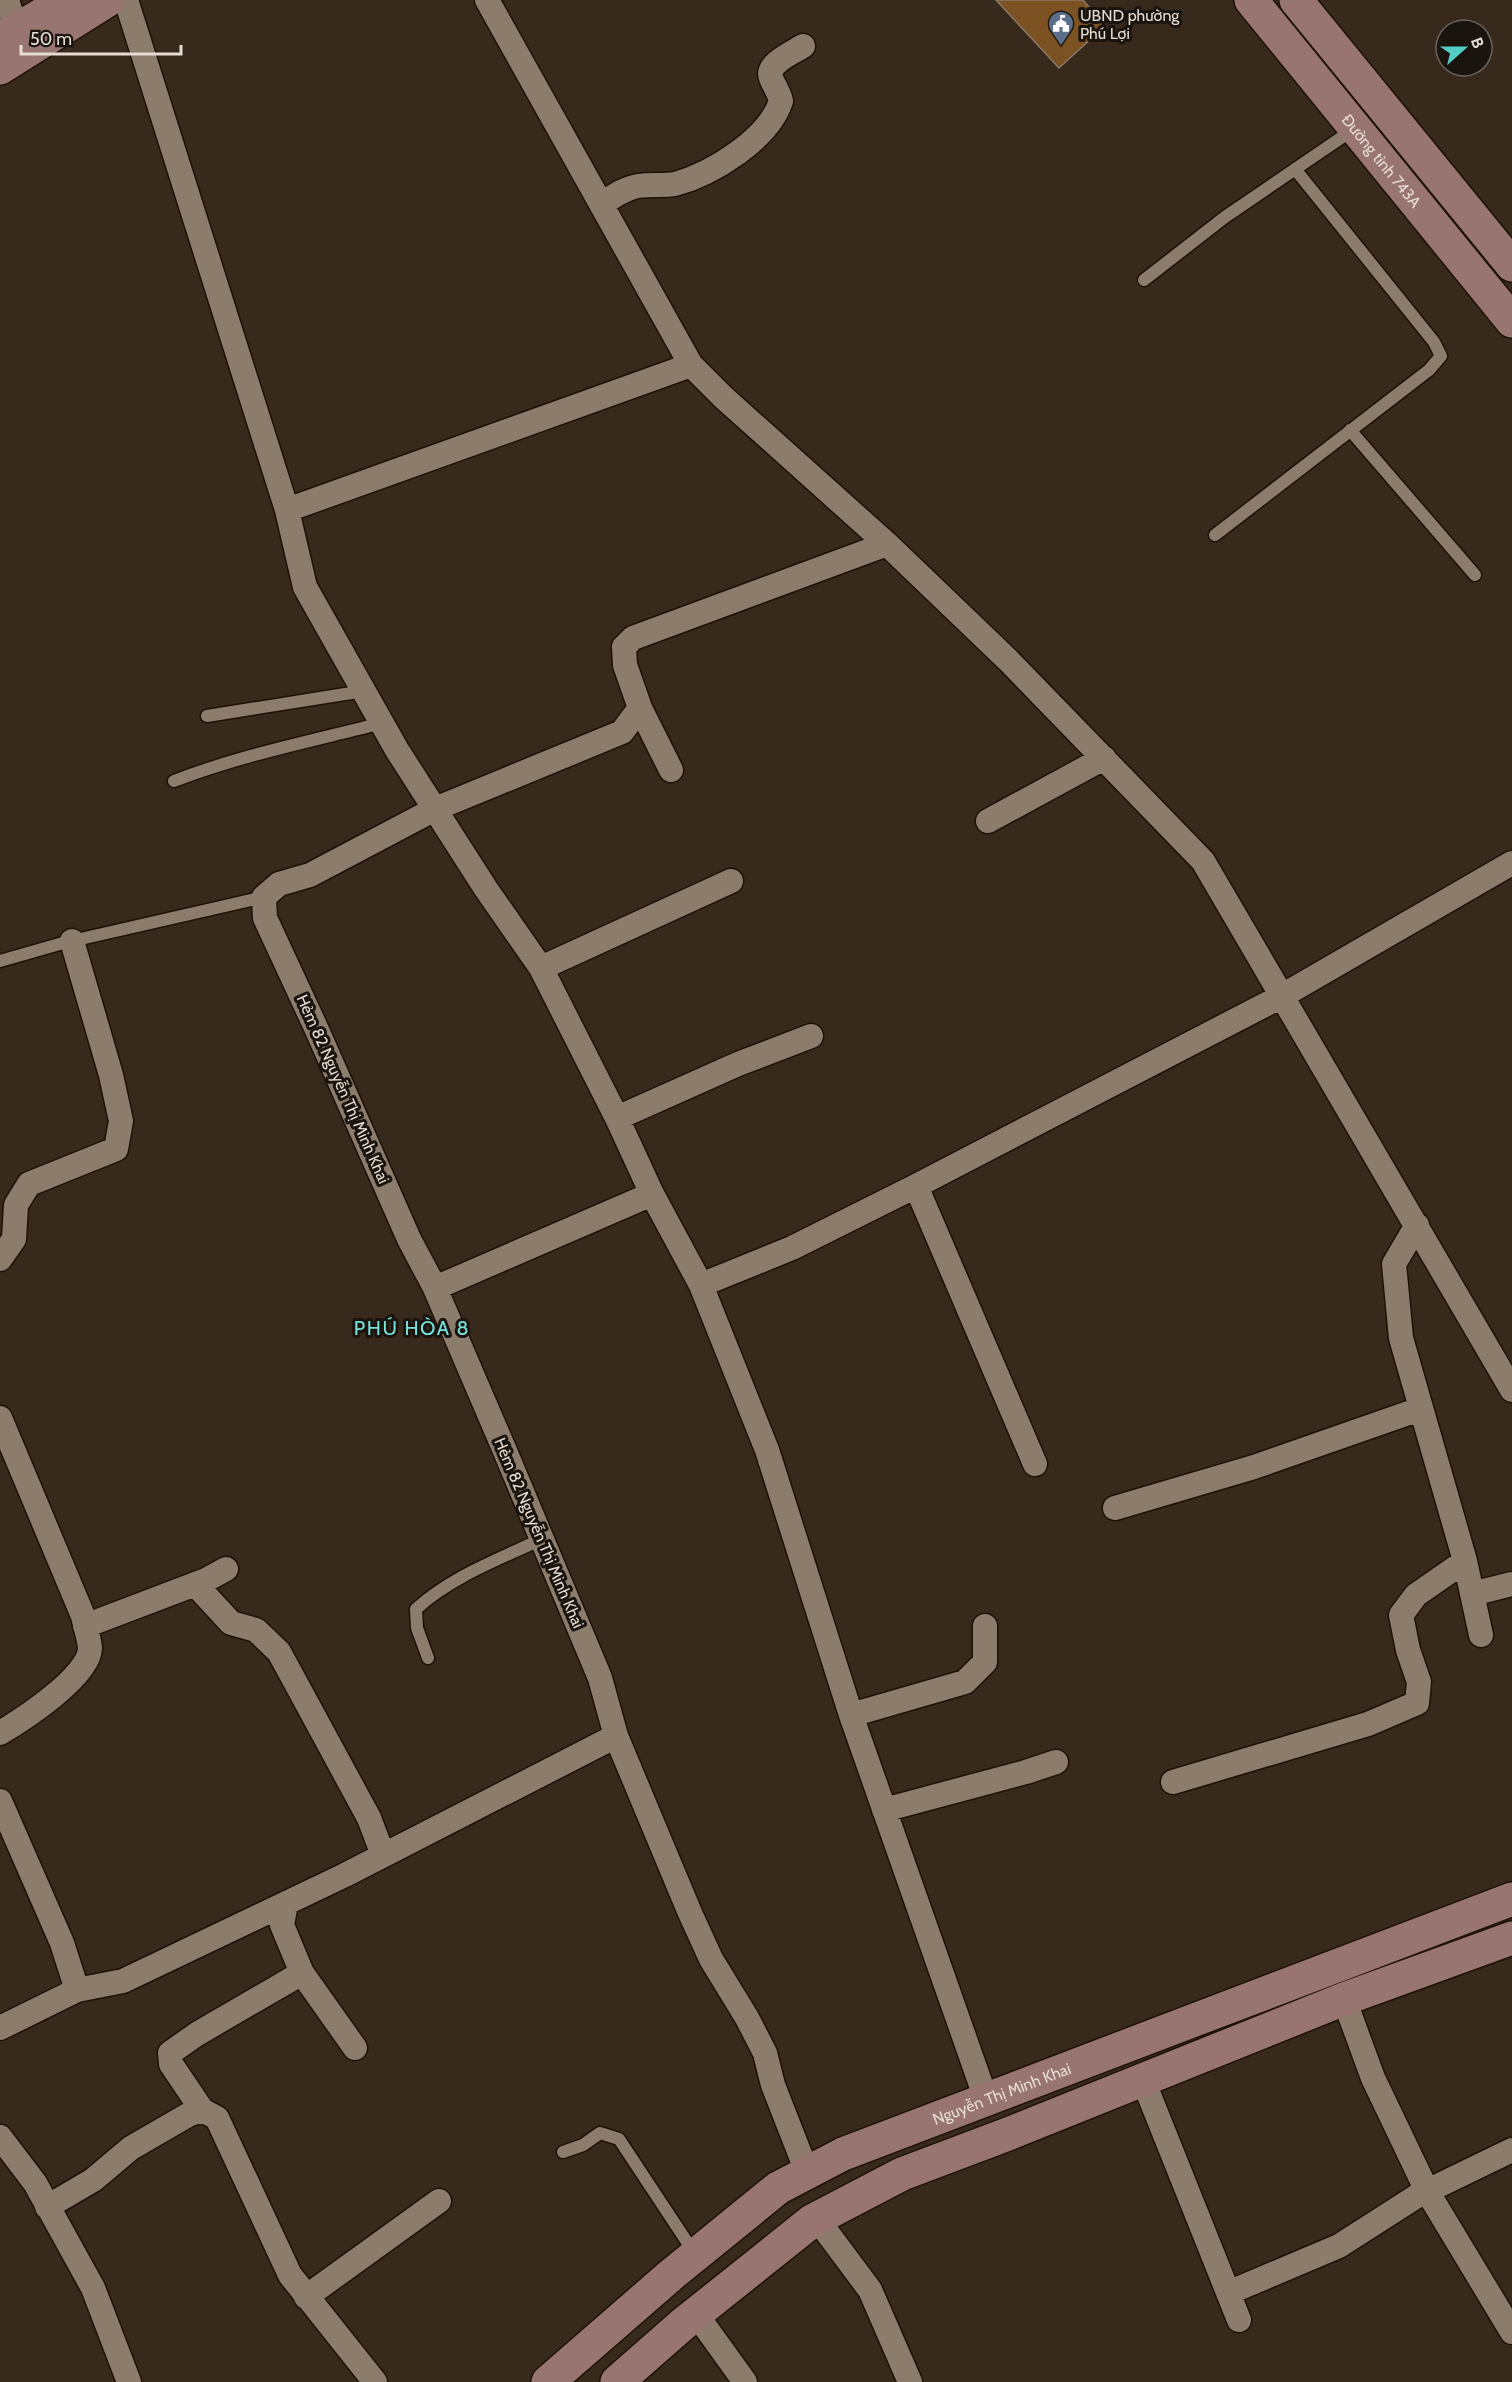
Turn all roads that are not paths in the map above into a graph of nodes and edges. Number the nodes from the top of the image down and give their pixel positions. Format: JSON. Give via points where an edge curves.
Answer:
{"nodes":[{"id":1,"x":68,"y":0,"type":"edge"},
{"id":2,"x":108,"y":0,"type":"edge"},
{"id":3,"x":126,"y":0,"type":"edge"},
{"id":4,"x":487,"y":0,"type":"edge"},
{"id":5,"x":1251,"y":0,"type":"edge"},
{"id":6,"x":1296,"y":0,"type":"edge"},
{"id":7,"x":8,"y":23,"type":"edge"},
{"id":8,"x":803,"y":46,"type":"dead end"},
{"id":9,"x":0,"y":68,"type":"edge"},
{"id":10,"x":1383,"y":107,"type":"junction"},
{"id":11,"x":1356,"y":129,"type":"junction"},
{"id":12,"x":1294,"y":170,"type":"junction"},
{"id":13,"x":601,"y":204,"type":"junction"},
{"id":14,"x":1512,"y":265,"type":"edge"},
{"id":15,"x":1144,"y":280,"type":"dead end"},
{"id":16,"x":1512,"y":321,"type":"edge"},
{"id":17,"x":691,"y":365,"type":"junction"},
{"id":18,"x":1350,"y":430,"type":"junction"},
{"id":19,"x":287,"y":510,"type":"junction"},
{"id":20,"x":1215,"y":535,"type":"dead end"},
{"id":21,"x":887,"y":543,"type":"junction"},
{"id":22,"x":1475,"y":575,"type":"dead end"},
{"id":23,"x":364,"y":691,"type":"junction"},
{"id":24,"x":640,"y":708,"type":"junction"},
{"id":25,"x":207,"y":716,"type":"dead end"},
{"id":26,"x":382,"y":723,"type":"junction"},
{"id":27,"x":1104,"y":758,"type":"junction"},
{"id":28,"x":671,"y":770,"type":"dead end"},
{"id":29,"x":174,"y":781,"type":"dead end"},
{"id":30,"x":435,"y":809,"type":"junction"},
{"id":31,"x":988,"y":821,"type":"dead end"},
{"id":32,"x":1512,"y":863,"type":"edge"},
{"id":33,"x":731,"y":881,"type":"dead end"},
{"id":34,"x":264,"y":897,"type":"junction"},
{"id":35,"x":72,"y":941,"type":"junction"},
{"id":36,"x":0,"y":961,"type":"edge"},
{"id":37,"x":540,"y":968,"type":"junction"},
{"id":38,"x":1282,"y":996,"type":"junction"},
{"id":39,"x":811,"y":1036,"type":"dead end"},
{"id":40,"x":617,"y":1118,"type":"junction"},
{"id":41,"x":916,"y":1186,"type":"junction"},
{"id":42,"x":652,"y":1194,"type":"junction"},
{"id":43,"x":1418,"y":1225,"type":"junction"},
{"id":44,"x":0,"y":1259,"type":"edge"},
{"id":45,"x":701,"y":1285,"type":"junction"},
{"id":46,"x":435,"y":1288,"type":"junction"},
{"id":47,"x":1512,"y":1390,"type":"edge"},
{"id":48,"x":1420,"y":1409,"type":"junction"},
{"id":49,"x":0,"y":1418,"type":"edge"},
{"id":50,"x":1035,"y":1464,"type":"dead end"},
{"id":51,"x":1115,"y":1508,"type":"dead end"},
{"id":52,"x":542,"y":1539,"type":"junction"},
{"id":53,"x":1465,"y":1561,"type":"junction"},
{"id":54,"x":226,"y":1569,"type":"dead end"},
{"id":55,"x":195,"y":1584,"type":"junction"},
{"id":56,"x":1512,"y":1584,"type":"edge"},
{"id":57,"x":1472,"y":1594,"type":"junction"},
{"id":58,"x":85,"y":1626,"type":"junction"},
{"id":59,"x":985,"y":1626,"type":"dead end"},
{"id":60,"x":1481,"y":1635,"type":"dead end"},
{"id":61,"x":428,"y":1658,"type":"dead end"},
{"id":62,"x":851,"y":1716,"type":"junction"},
{"id":63,"x":0,"y":1733,"type":"edge"},
{"id":64,"x":616,"y":1736,"type":"junction"},
{"id":65,"x":1056,"y":1762,"type":"dead end"},
{"id":66,"x":1173,"y":1782,"type":"dead end"},
{"id":67,"x":0,"y":1801,"type":"edge"},
{"id":68,"x":884,"y":1810,"type":"junction"},
{"id":69,"x":383,"y":1855,"type":"junction"},
{"id":70,"x":1512,"y":1899,"type":"edge"},
{"id":71,"x":286,"y":1903,"type":"junction"},
{"id":72,"x":1512,"y":1938,"type":"edge"},
{"id":73,"x":302,"y":1973,"type":"junction"},
{"id":74,"x":77,"y":1990,"type":"junction"},
{"id":75,"x":1344,"y":1999,"type":"junction"},
{"id":76,"x":0,"y":2028,"type":"edge"},
{"id":77,"x":355,"y":2048,"type":"dead end"},
{"id":78,"x":1143,"y":2080,"type":"junction"},
{"id":79,"x":986,"y":2099,"type":"junction"},
{"id":80,"x":202,"y":2110,"type":"junction"},
{"id":81,"x":0,"y":2137,"type":"edge"},
{"id":82,"x":1512,"y":2150,"type":"edge"},
{"id":83,"x":564,"y":2152,"type":"dead end"},
{"id":84,"x":807,"y":2172,"type":"junction"},
{"id":85,"x":1427,"y":2191,"type":"junction"},
{"id":86,"x":439,"y":2201,"type":"dead end"},
{"id":87,"x":47,"y":2207,"type":"junction"},
{"id":88,"x":812,"y":2221,"type":"junction"},
{"id":89,"x":695,"y":2255,"type":"junction"},
{"id":90,"x":1228,"y":2293,"type":"junction"},
{"id":91,"x":306,"y":2297,"type":"junction"},
{"id":92,"x":696,"y":2314,"type":"junction"},
{"id":93,"x":1239,"y":2320,"type":"dead end"},
{"id":94,"x":1512,"y":2331,"type":"edge"},
{"id":95,"x":129,"y":2382,"type":"edge"},
{"id":96,"x":375,"y":2382,"type":"edge"},
{"id":97,"x":548,"y":2382,"type":"edge"},
{"id":98,"x":617,"y":2382,"type":"edge"},
{"id":99,"x":745,"y":2382,"type":"edge"},
{"id":100,"x":910,"y":2382,"type":"edge"}],
"edges":[{"from":1,"to":7,"type":"main road"},
{"from":2,"to":9,"type":"main road"},
{"from":3,"to":19,"type":"street"},
{"from":4,"to":13,"type":"street"},
{"from":5,"to":11,"type":"main road","name":"Đường tỉnh 743A"},
{"from":6,"to":10,"type":"main road"},
{"from":8,"to":13,"type":"street","via":[[770,71],[781,101],[779,109],[751,143],[700,176],[673,184],[629,188]]},
{"from":10,"to":11,"type":"main road"},
{"from":10,"to":14,"type":"main road"},
{"from":11,"to":12,"type":"lane"},
{"from":11,"to":16,"type":"main road","name":"Đường tỉnh 743A"},
{"from":12,"to":15,"type":"lane"},
{"from":12,"to":18,"type":"lane","via":[[1440,354],[1429,370]]},
{"from":13,"to":17,"type":"street"},
{"from":17,"to":19,"type":"street"},
{"from":17,"to":21,"type":"street"},
{"from":18,"to":20,"type":"lane"},
{"from":18,"to":22,"type":"lane"},
{"from":19,"to":23,"type":"street","via":[[305,587]]},
{"from":21,"to":24,"type":"street","via":[[633,638],[624,647],[625,666]]},
{"from":21,"to":27,"type":"street"},
{"from":23,"to":25,"type":"lane"},
{"from":23,"to":26,"type":"street"},
{"from":24,"to":28,"type":"street"},
{"from":24,"to":30,"type":"street","via":[[622,732]]},
{"from":26,"to":29,"type":"lane"},
{"from":26,"to":30,"type":"street"},
{"from":27,"to":31,"type":"street"},
{"from":27,"to":38,"type":"street","via":[[1203,861]]},
{"from":30,"to":34,"type":"street","via":[[310,875],[279,884]]},
{"from":30,"to":37,"type":"street"},
{"from":32,"to":38,"type":"street"},
{"from":33,"to":37,"type":"street"},
{"from":34,"to":35,"type":"lane"},
{"from":34,"to":46,"type":"street","name":"Hẻm 82 Nguyễn Thị Minh Khai","via":[[265,918],[409,1239]]},
{"from":35,"to":36,"type":"lane"},
{"from":35,"to":44,"type":"street","via":[[121,1121],[116,1149],[29,1184],[16,1205],[14,1239]]},
{"from":37,"to":40,"type":"street"},
{"from":38,"to":41,"type":"street"},
{"from":38,"to":43,"type":"street"},
{"from":39,"to":40,"type":"street"},
{"from":40,"to":42,"type":"street"},
{"from":41,"to":45,"type":"street","via":[[792,1248]]},
{"from":41,"to":50,"type":"street"},
{"from":42,"to":45,"type":"street"},
{"from":42,"to":46,"type":"street"},
{"from":43,"to":47,"type":"street"},
{"from":43,"to":48,"type":"street","via":[[1394,1264],[1401,1338]]},
{"from":45,"to":62,"type":"street","via":[[767,1450]]},
{"from":46,"to":52,"type":"street","name":"Hẻm 82 Nguyễn Thị Minh Khai"},
{"from":48,"to":51,"type":"street","via":[[1254,1467]]},
{"from":48,"to":53,"type":"street"},
{"from":49,"to":58,"type":"street"},
{"from":52,"to":61,"type":"lane","via":[[473,1571],[431,1594],[416,1608],[417,1628]]},
{"from":52,"to":64,"type":"street","name":"Hẻm 82 Nguyễn Thị Minh Khai","via":[[600,1678]]},
{"from":53,"to":57,"type":"street"},
{"from":53,"to":66,"type":"street","via":[[1416,1595],[1401,1615],[1419,1682],[1417,1703],[1368,1724]]},
{"from":54,"to":55,"type":"street"},
{"from":55,"to":58,"type":"street"},
{"from":55,"to":69,"type":"street","via":[[231,1623],[256,1630],[279,1652],[369,1818]]},
{"from":56,"to":57,"type":"street"},
{"from":57,"to":60,"type":"street"},
{"from":58,"to":63,"type":"street","via":[[90,1650],[78,1675],[26,1718]]},
{"from":59,"to":62,"type":"street","via":[[985,1662],[964,1682]]},
{"from":62,"to":68,"type":"street"},
{"from":64,"to":69,"type":"street"},
{"from":64,"to":84,"type":"street","name":"Hẻm 82 Nguyễn Thị Minh Khai","via":[[711,1959],[765,2053],[773,2085]]},
{"from":65,"to":68,"type":"street"},
{"from":67,"to":74,"type":"street","via":[[62,1943]]},
{"from":68,"to":79,"type":"street"},
{"from":69,"to":71,"type":"street"},
{"from":70,"to":79,"type":"main road","name":"Nguyễn Thị Minh Khai"},
{"from":71,"to":73,"type":"street","via":[[282,1925]]},
{"from":71,"to":74,"type":"street","via":[[123,1981]]},
{"from":72,"to":75,"type":"main road"},
{"from":73,"to":77,"type":"street"},
{"from":73,"to":80,"type":"street","via":[[170,2054],[171,2064]]},
{"from":74,"to":76,"type":"street"},
{"from":75,"to":78,"type":"main road"},
{"from":75,"to":85,"type":"street","via":[[1373,2078]]},
{"from":78,"to":88,"type":"main road","via":[[902,2174]]},
{"from":78,"to":90,"type":"street"},
{"from":79,"to":84,"type":"main road","name":"Nguyễn Thị Minh Khai","via":[[843,2154]]},
{"from":80,"to":87,"type":"street","via":[[131,2148],[93,2180]]},
{"from":80,"to":91,"type":"street","via":[[217,2118],[290,2275]]},
{"from":81,"to":87,"type":"street","via":[[35,2183]]},
{"from":82,"to":85,"type":"street"},
{"from":83,"to":89,"type":"lane","via":[[600,2133],[618,2139]]},
{"from":84,"to":89,"type":"main road","name":"Nguyễn Thị Minh Khai","via":[[778,2188]]},
{"from":85,"to":90,"type":"street","via":[[1339,2246]]},
{"from":85,"to":94,"type":"street"},
{"from":86,"to":91,"type":"street"},
{"from":87,"to":95,"type":"street","via":[[93,2288]]},
{"from":88,"to":92,"type":"main road"},
{"from":88,"to":100,"type":"street","via":[[823,2227],[870,2290]]},
{"from":89,"to":97,"type":"main road","name":"Nguyễn Thị Minh Khai"},
{"from":90,"to":93,"type":"street"},
{"from":91,"to":96,"type":"street"},
{"from":92,"to":98,"type":"main road"},
{"from":92,"to":99,"type":"street"}]}
